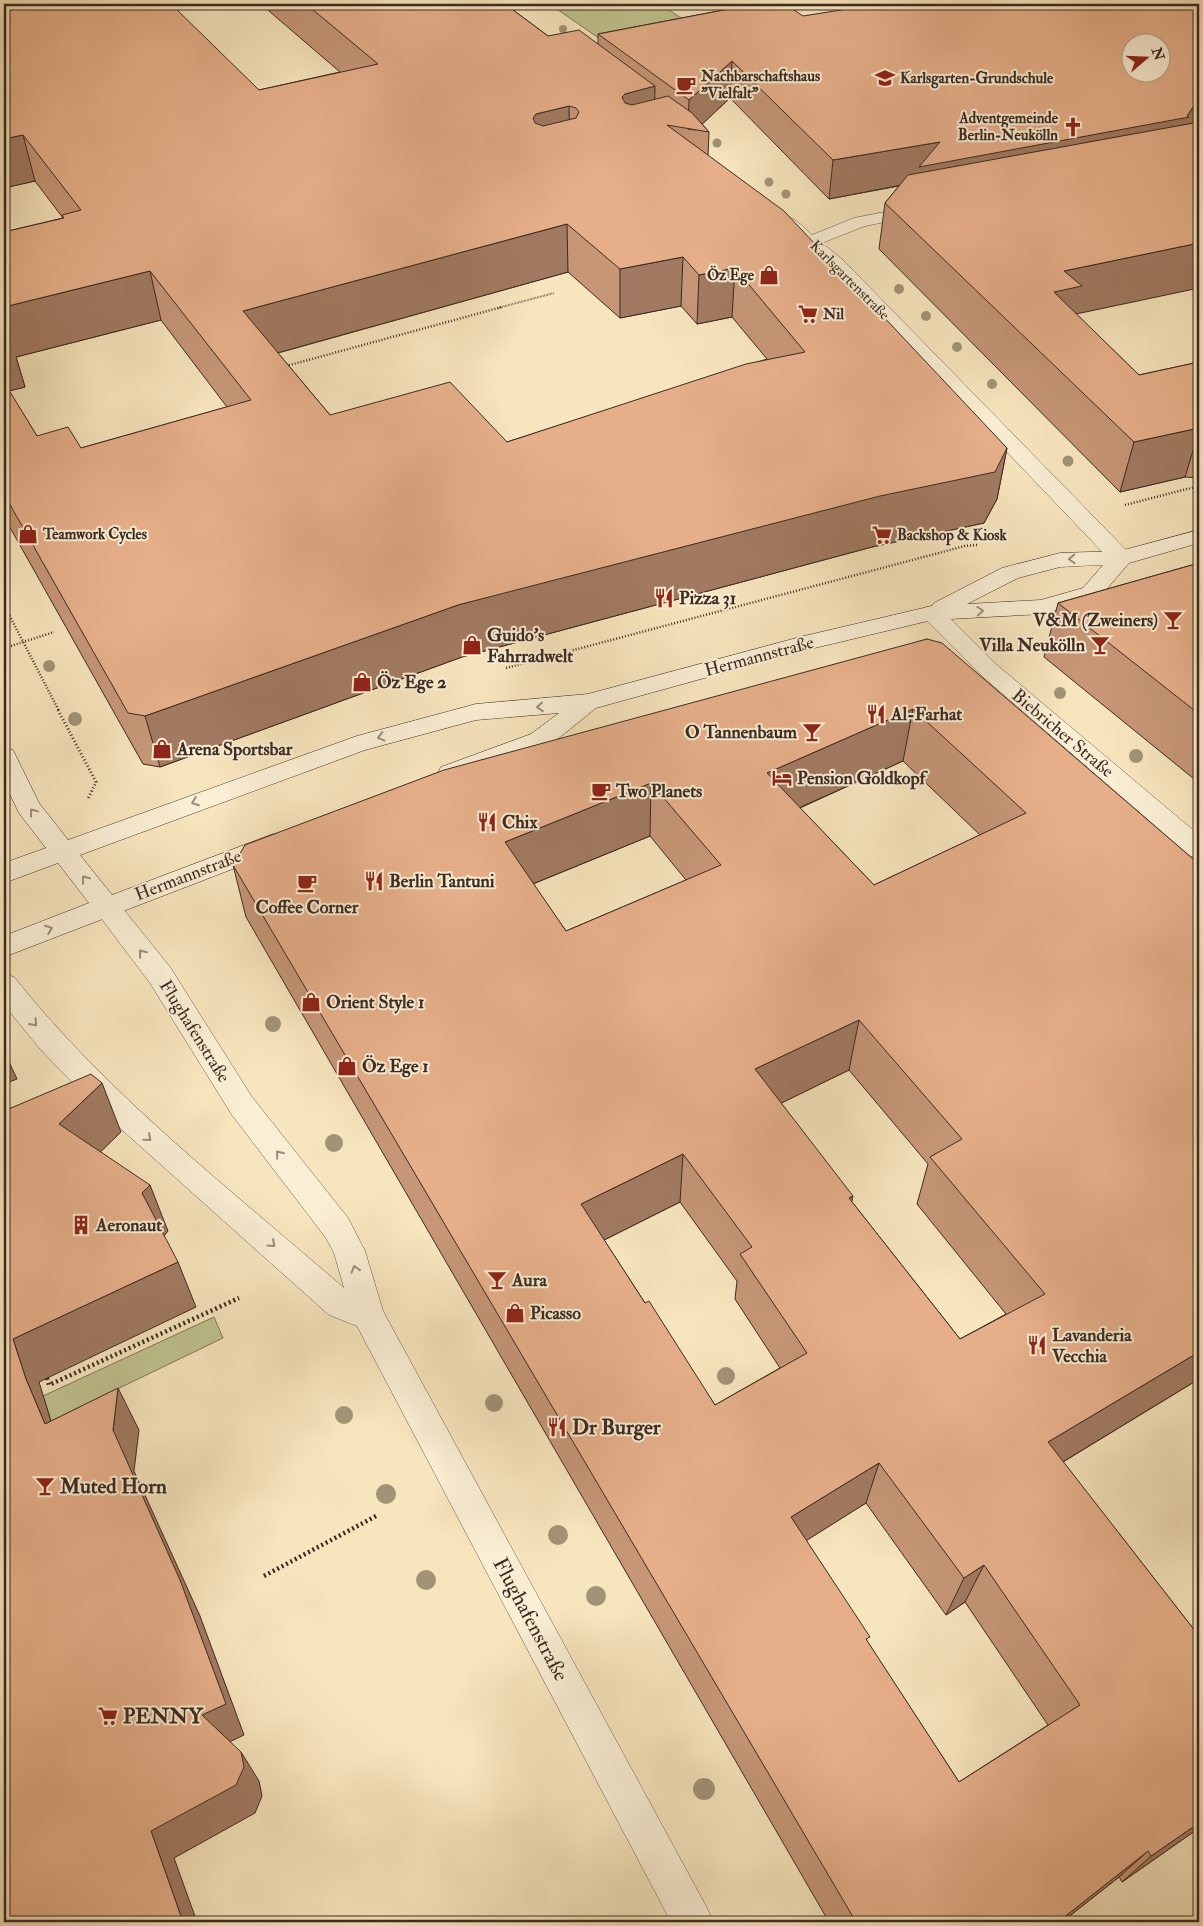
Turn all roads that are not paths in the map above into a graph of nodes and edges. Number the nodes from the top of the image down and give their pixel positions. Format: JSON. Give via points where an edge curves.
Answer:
{"nodes":[{"id":1,"x":188,"y":4,"type":"edge"},
{"id":2,"x":119,"y":13,"type":"edge"},
{"id":3,"x":937,"y":207,"type":"edge"},
{"id":4,"x":771,"y":210,"type":"edge"},
{"id":5,"x":811,"y":241,"type":"junction"},
{"id":6,"x":1199,"y":536,"type":"edge"},
{"id":7,"x":1121,"y":558,"type":"junction"},
{"id":8,"x":932,"y":613,"type":"junction"},
{"id":9,"x":588,"y":702,"type":"junction"},
{"id":10,"x":4,"y":756,"type":"edge"},
{"id":11,"x":430,"y":781,"type":"edge"},
{"id":12,"x":291,"y":836,"type":"edge"},
{"id":13,"x":1199,"y":849,"type":"edge"},
{"id":14,"x":62,"y":851,"type":"junction"},
{"id":15,"x":4,"y":873,"type":"edge"},
{"id":16,"x":106,"y":907,"type":"junction"},
{"id":17,"x":4,"y":946,"type":"edge"},
{"id":18,"x":4,"y":984,"type":"edge"},
{"id":19,"x":368,"y":1315,"type":"junction"},
{"id":20,"x":693,"y":1922,"type":"edge"}],
"edges":[{"from":1,"to":2,"type":"street"},
{"from":3,"to":5,"type":"street","via":[[860,222]]},
{"from":4,"to":5,"type":"street","name":"Karlsgartenstraße"},
{"from":5,"to":7,"type":"street","name":"Karlsgartenstraße","via":[[838,264]]},
{"from":6,"to":7,"type":"street","name":"Hermannstraße"},
{"from":7,"to":8,"type":"street","name":"Hermannstraße","one_way":true,"via":[[1060,560],[1010,573]]},
{"from":8,"to":7,"type":"street","name":"Hermannstraße","one_way":true,"via":[[1042,607],[1091,594]]},
{"from":8,"to":9,"type":"street","name":"Hermannstraße","via":[[800,644]]},
{"from":8,"to":13,"type":"street","name":"Biebricher Straße","via":[[989,670]]},
{"from":9,"to":11,"type":"street","name":"Hermannstraße","via":[[540,740]]},
{"from":9,"to":14,"type":"street","name":"Hermannstraße","one_way":true,"via":[[476,712],[357,744]]},
{"from":14,"to":10,"type":"street","name":"Flughafenstraße","one_way":true,"via":[[28,807]]},
{"from":12,"to":16,"type":"street","name":"Hermannstraße"},
{"from":14,"to":15,"type":"street","name":"Hermannstraße"},
{"from":16,"to":14,"type":"street","name":"Flughafenstraße","one_way":true},
{"from":17,"to":16,"type":"street","name":"Hermannstraße","one_way":true},
{"from":19,"to":16,"type":"street","name":"Flughafenstraße","one_way":true,"via":[[349,1251],[337,1228],[242,1106],[160,975]]},
{"from":18,"to":19,"type":"street","one_way":true,"via":[[22,1009],[136,1128],[340,1305]]},
{"from":19,"to":20,"type":"street","name":"Flughafenstraße"}]}
